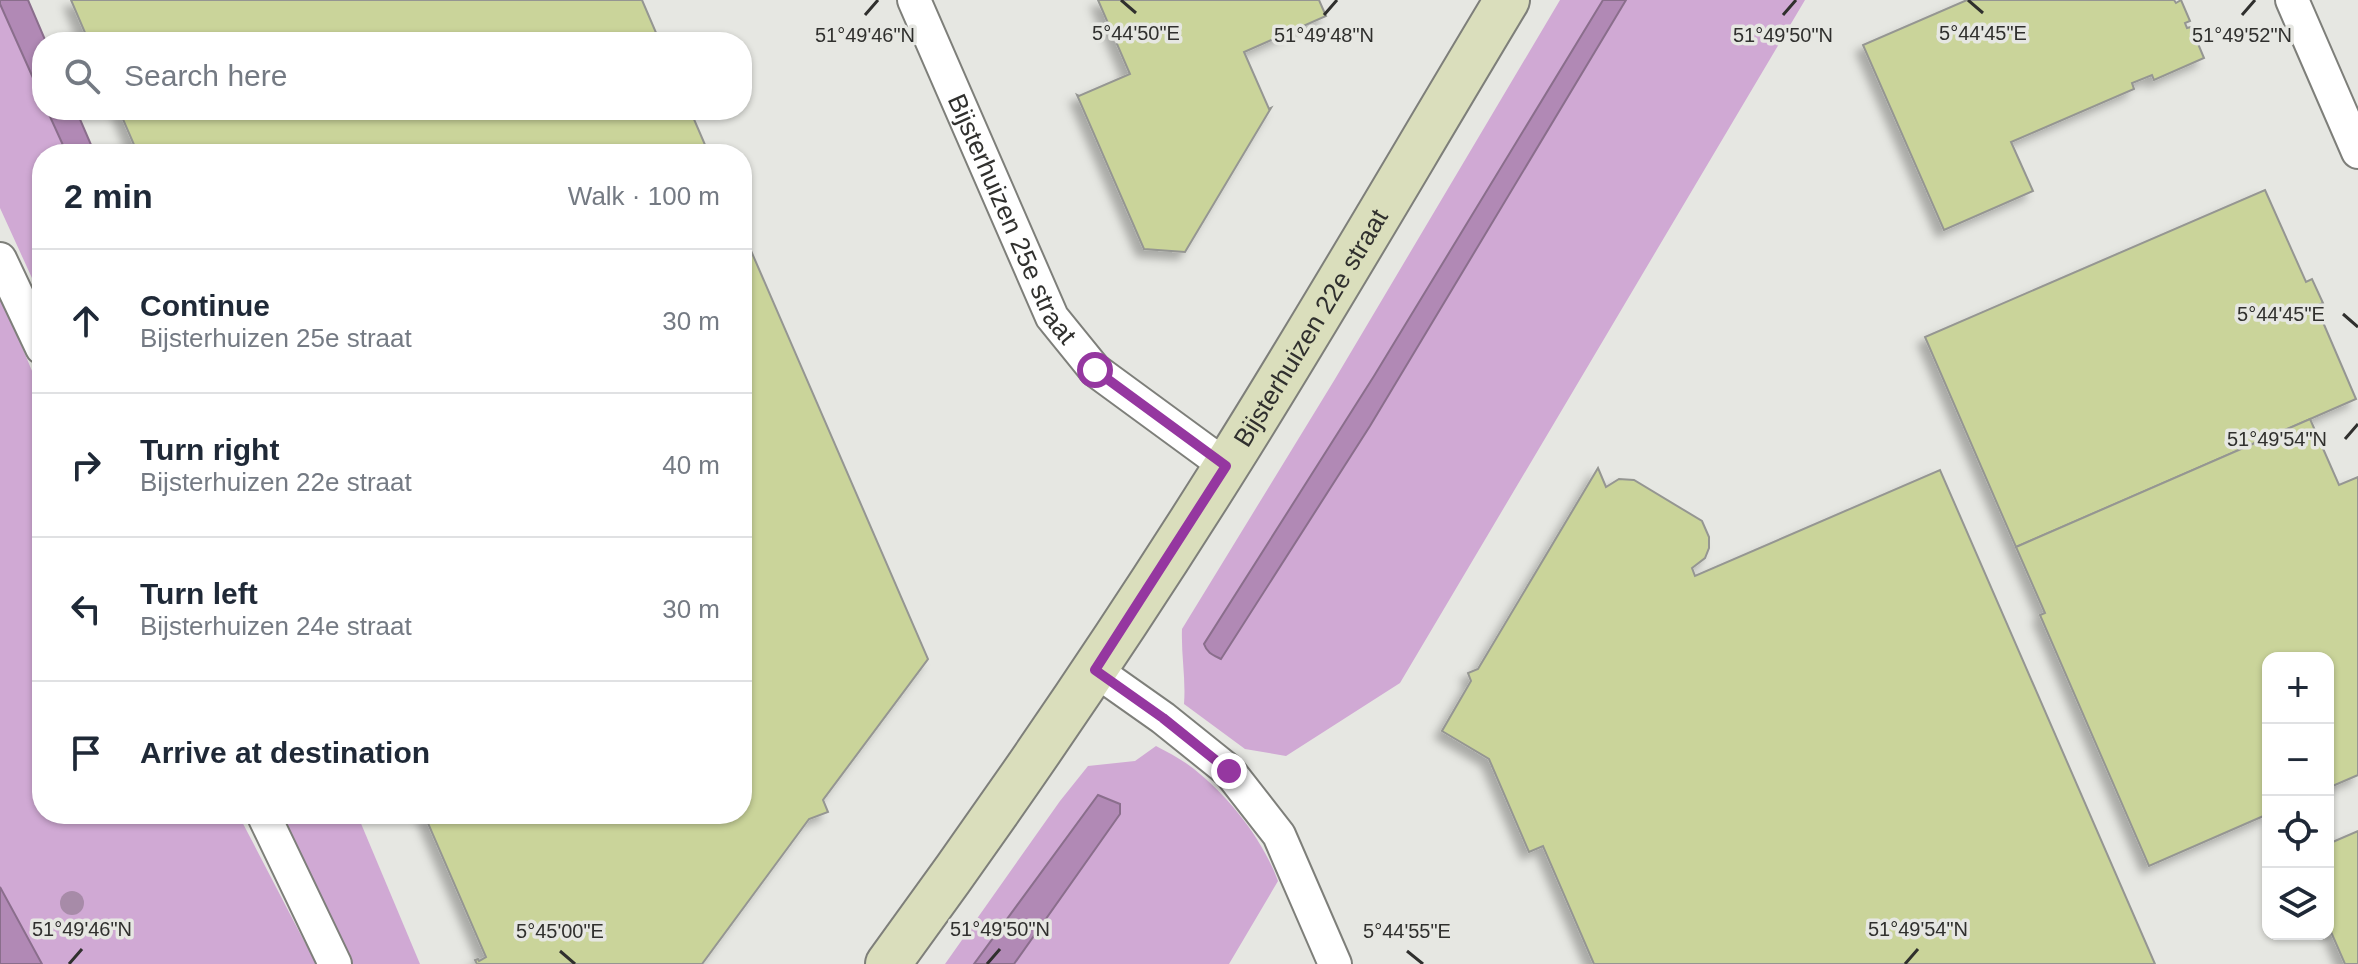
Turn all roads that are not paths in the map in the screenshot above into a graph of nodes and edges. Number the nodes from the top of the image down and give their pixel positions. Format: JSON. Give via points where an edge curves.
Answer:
{"nodes":[{"id":1,"x":914,"y":0,"type":"edge"},
{"id":2,"x":1507,"y":0,"type":"edge"},
{"id":3,"x":2292,"y":0,"type":"edge"},
{"id":4,"x":2358,"y":152,"type":"edge"},
{"id":5,"x":0,"y":259,"type":"edge"},
{"id":6,"x":32,"y":327,"type":"edge"},
{"id":7,"x":1226,"y":466,"type":"junction"},
{"id":8,"x":1095,"y":670,"type":"junction"},
{"id":9,"x":268,"y":824,"type":"edge"},
{"id":10,"x":335,"y":964,"type":"edge"},
{"id":11,"x":888,"y":964,"type":"edge"},
{"id":12,"x":1335,"y":964,"type":"edge"}],
"edges":[{"from":1,"to":7,"type":"street","name":"Bijsterhuizen 25e straat","via":[[1052,317],[1095,370]]},
{"from":2,"to":7,"type":"main road","name":"Bijsterhuizen 22e straat"},
{"from":3,"to":4,"type":"street"},
{"from":5,"to":6,"type":"street"},
{"from":7,"to":8,"type":"main road","name":"Bijsterhuizen 22e straat"},
{"from":8,"to":11,"type":"main road","name":"Bijsterhuizen 22e straat"},
{"from":8,"to":12,"type":"street","via":[[1229,771],[1279,835]]},
{"from":9,"to":10,"type":"street"}]}
